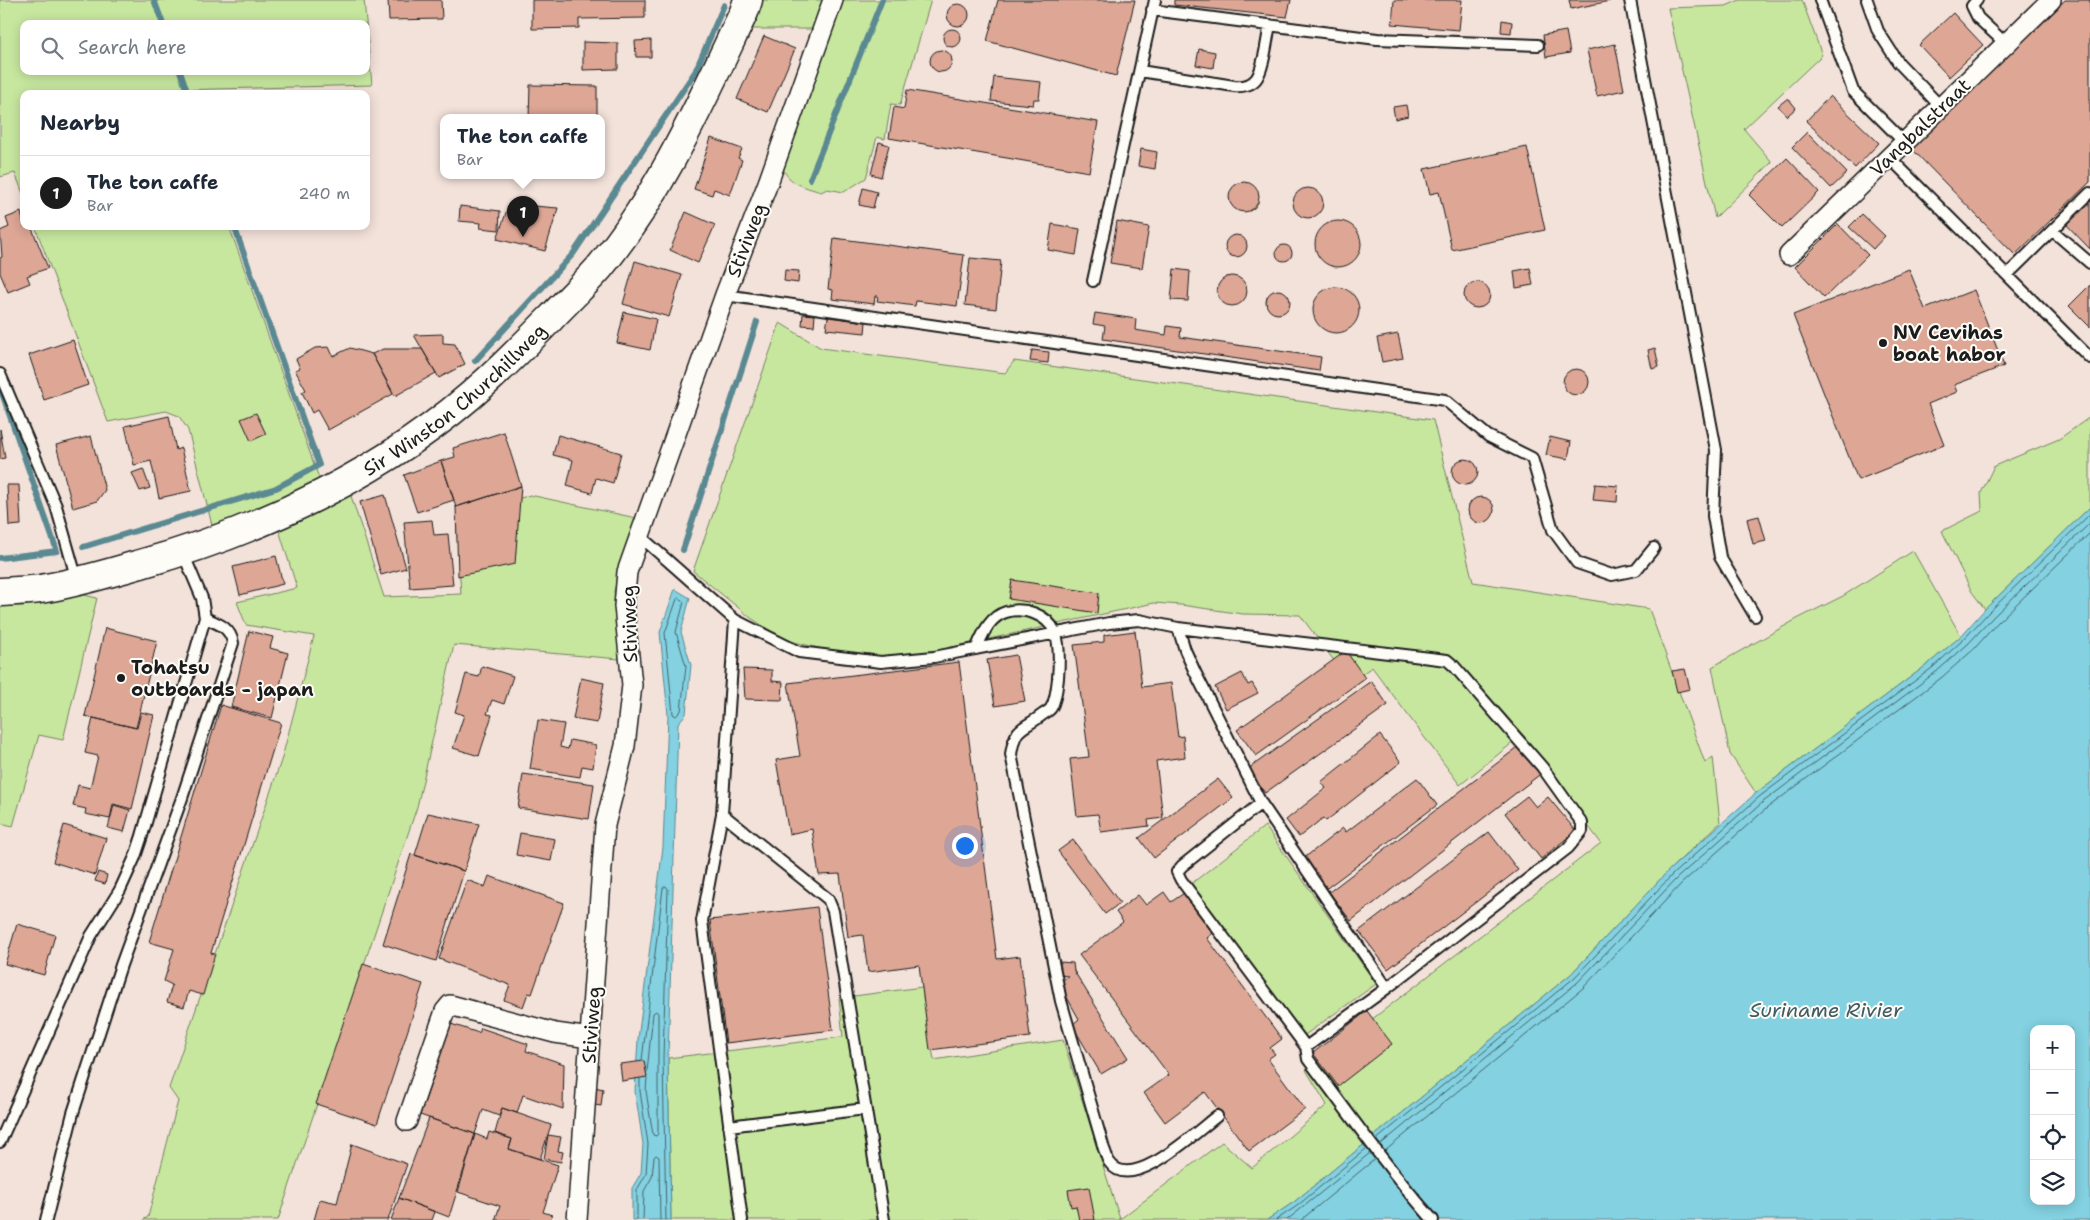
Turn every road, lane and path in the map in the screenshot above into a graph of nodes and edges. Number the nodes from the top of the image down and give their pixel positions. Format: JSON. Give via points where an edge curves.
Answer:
{"nodes":[{"id":1,"x":748,"y":0,"type":"edge"},
{"id":2,"x":833,"y":0,"type":"edge"},
{"id":3,"x":1630,"y":0,"type":"edge"},
{"id":4,"x":1820,"y":0,"type":"edge"},
{"id":5,"x":1867,"y":0,"type":"edge"},
{"id":6,"x":1977,"y":0,"type":"edge"},
{"id":7,"x":2051,"y":0,"type":"edge"},
{"id":8,"x":1153,"y":5,"type":"edge"},
{"id":9,"x":1270,"y":25,"type":"junction"},
{"id":10,"x":2006,"y":44,"type":"junction"},
{"id":11,"x":1538,"y":45,"type":"dead end"},
{"id":12,"x":1140,"y":71,"type":"junction"},
{"id":13,"x":1941,"y":107,"type":"junction"},
{"id":14,"x":1904,"y":142,"type":"junction"},
{"id":15,"x":1889,"y":157,"type":"junction"},
{"id":16,"x":2090,"y":193,"type":"edge"},
{"id":17,"x":2053,"y":231,"type":"junction"},
{"id":18,"x":1789,"y":255,"type":"dead end"},
{"id":19,"x":2090,"y":263,"type":"edge"},
{"id":20,"x":2007,"y":275,"type":"junction"},
{"id":21,"x":1093,"y":281,"type":"dead end"},
{"id":22,"x":726,"y":295,"type":"junction"},
{"id":23,"x":2090,"y":358,"type":"edge"},
{"id":24,"x":0,"y":374,"type":"edge"},
{"id":25,"x":641,"y":537,"type":"junction"},
{"id":26,"x":1654,"y":548,"type":"dead end"},
{"id":27,"x":182,"y":552,"type":"junction"},
{"id":28,"x":77,"y":581,"type":"junction"},
{"id":29,"x":0,"y":592,"type":"edge"},
{"id":30,"x":1755,"y":616,"type":"dead end"},
{"id":31,"x":205,"y":618,"type":"junction"},
{"id":32,"x":735,"y":620,"type":"junction"},
{"id":33,"x":1178,"y":628,"type":"junction"},
{"id":34,"x":1055,"y":632,"type":"junction"},
{"id":35,"x":976,"y":648,"type":"junction"},
{"id":36,"x":1261,"y":803,"type":"junction"},
{"id":37,"x":722,"y":814,"type":"junction"},
{"id":38,"x":1388,"y":988,"type":"junction"},
{"id":39,"x":590,"y":1038,"type":"junction"},
{"id":40,"x":1306,"y":1047,"type":"junction"},
{"id":41,"x":865,"y":1109,"type":"junction"},
{"id":42,"x":1217,"y":1116,"type":"dead end"},
{"id":43,"x":407,"y":1121,"type":"dead end"},
{"id":44,"x":729,"y":1126,"type":"junction"},
{"id":45,"x":0,"y":1142,"type":"edge"},
{"id":46,"x":46,"y":1220,"type":"edge"},
{"id":47,"x":577,"y":1220,"type":"edge"},
{"id":48,"x":742,"y":1220,"type":"edge"},
{"id":49,"x":884,"y":1220,"type":"edge"},
{"id":50,"x":1433,"y":1220,"type":"edge"}],
"edges":[{"from":1,"to":27,"type":"street","name":"Sir Winston Churchillweg","via":[[696,113],[647,201],[599,268],[523,346],[486,382],[436,422],[360,473],[266,520]]},
{"from":2,"to":22,"type":"street","name":"Stiviweg"},
{"from":3,"to":30,"type":"lane","via":[[1716,450],[1713,516],[1720,557]]},
{"from":4,"to":14,"type":"lane","via":[[1853,91]]},
{"from":5,"to":13,"type":"lane","via":[[1878,31],[1898,62]]},
{"from":6,"to":10,"type":"lane","via":[[1972,6],[1978,18]]},
{"from":7,"to":10,"type":"street","name":"Vangbalstraat"},
{"from":8,"to":9,"type":"lane"},
{"from":8,"to":12,"type":"lane"},
{"from":9,"to":11,"type":"lane","via":[[1377,39]]},
{"from":9,"to":12,"type":"lane","via":[[1260,72],[1256,79],[1241,87]]},
{"from":10,"to":13,"type":"street","name":"Vangbalstraat"},
{"from":12,"to":21,"type":"lane"},
{"from":13,"to":14,"type":"street","name":"Vangbalstraat"},
{"from":14,"to":15,"type":"street","name":"Vangbalstraat"},
{"from":15,"to":18,"type":"street","name":"Vangbalstraat"},
{"from":15,"to":20,"type":"lane"},
{"from":16,"to":17,"type":"lane"},
{"from":17,"to":19,"type":"lane"},
{"from":17,"to":20,"type":"lane"},
{"from":20,"to":23,"type":"lane"},
{"from":22,"to":25,"type":"street","name":"Stiviweg"},
{"from":22,"to":26,"type":"lane","via":[[1445,400],[1488,436],[1532,458],[1553,530],[1577,563],[1612,575],[1636,570]]},
{"from":24,"to":28,"type":"lane","via":[[56,506]]},
{"from":25,"to":32,"type":"lane"},
{"from":25,"to":39,"type":"street","name":"Stiviweg","via":[[626,580],[624,606],[632,685],[625,746],[605,825]]},
{"from":27,"to":28,"type":"street","name":"Sir Winston Churchillweg"},
{"from":27,"to":31,"type":"lane","via":[[202,598]]},
{"from":28,"to":29,"type":"street","name":"Sir Winston Churchillweg","via":[[39,590]]},
{"from":31,"to":45,"type":"lane","via":[[135,857],[120,890],[90,936]]},
{"from":31,"to":46,"type":"lane","via":[[222,625],[232,636],[233,643],[78,1094]]},
{"from":32,"to":35,"type":"lane","via":[[799,652],[841,658],[881,662],[934,657]]},
{"from":32,"to":37,"type":"lane"},
{"from":33,"to":34,"type":"lane","via":[[1139,620]]},
{"from":33,"to":36,"type":"lane","via":[[1195,672]]},
{"from":33,"to":38,"type":"lane","via":[[1447,660],[1542,767],[1582,823],[1582,831],[1568,848]]},
{"from":34,"to":35,"type":"lane"},
{"from":34,"to":35,"type":"lane","via":[[1045,620],[1028,610],[1015,610],[992,619]]},
{"from":34,"to":42,"type":"lane","via":[[1060,662],[1051,708],[1022,727],[1014,737],[1011,754],[1061,1001],[1104,1149],[1110,1164],[1124,1172],[1138,1171],[1161,1160]]},
{"from":36,"to":38,"type":"lane"},
{"from":36,"to":40,"type":"lane","via":[[1177,872]]},
{"from":37,"to":41,"type":"lane","via":[[828,899],[833,911]]},
{"from":37,"to":44,"type":"lane","via":[[702,921]]},
{"from":38,"to":40,"type":"lane"},
{"from":39,"to":43,"type":"street","via":[[555,1033],[450,1005],[444,1011]]},
{"from":39,"to":47,"type":"street","name":"Stiviweg"},
{"from":40,"to":50,"type":"lane","via":[[1308,1059],[1355,1124]]},
{"from":41,"to":44,"type":"lane"},
{"from":41,"to":49,"type":"lane"},
{"from":44,"to":48,"type":"lane"}]}
